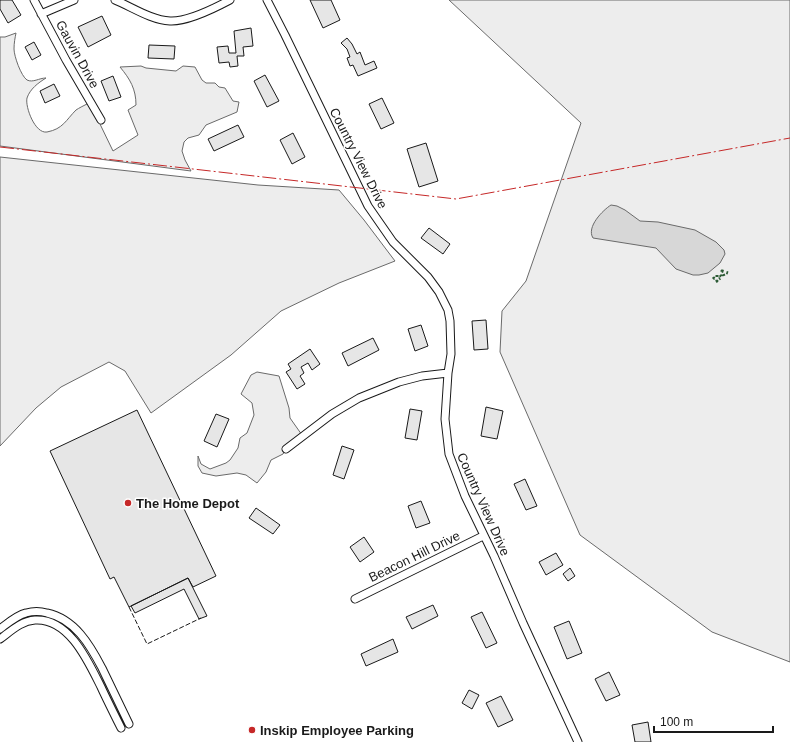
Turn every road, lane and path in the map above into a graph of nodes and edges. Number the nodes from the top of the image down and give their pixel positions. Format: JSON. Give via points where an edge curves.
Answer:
{"nodes":[{"id":1,"x":34,"y":0,"type":"edge"},
{"id":2,"x":74,"y":0,"type":"edge"},
{"id":3,"x":115,"y":0,"type":"edge"},
{"id":4,"x":230,"y":0,"type":"edge"},
{"id":5,"x":267,"y":0,"type":"edge"},
{"id":6,"x":41,"y":14,"type":"junction"},
{"id":7,"x":101,"y":120,"type":"dead end"},
{"id":8,"x":448,"y":373,"type":"junction"},
{"id":9,"x":286,"y":449,"type":"dead end"},
{"id":10,"x":483,"y":536,"type":"junction"},
{"id":11,"x":355,"y":598,"type":"dead end"},
{"id":12,"x":0,"y":629,"type":"edge"},
{"id":13,"x":0,"y":639,"type":"edge"},
{"id":14,"x":129,"y":724,"type":"dead end"},
{"id":15,"x":121,"y":728,"type":"dead end"},
{"id":16,"x":578,"y":742,"type":"edge"}],
"edges":[{"from":1,"to":6,"type":"street","name":"Gauvin Drive"},
{"from":2,"to":6,"type":"street"},
{"from":3,"to":4,"type":"street","via":[[143,13],[170,21],[193,16]]},
{"from":5,"to":8,"type":"street","name":"Country View Drive","via":[[368,206],[393,242],[428,277],[444,301],[450,321],[451,354]]},
{"from":6,"to":7,"type":"street","name":"Gauvin Drive"},
{"from":8,"to":9,"type":"street","via":[[399,382],[360,398],[332,414]]},
{"from":8,"to":10,"type":"street","name":"Country View Drive","via":[[445,419],[449,454]]},
{"from":10,"to":11,"type":"street","name":"Beacon Hill Drive"},
{"from":10,"to":16,"type":"street","name":"Country View Drive"},
{"from":12,"to":14,"type":"street","via":[[23,614],[34,611],[53,614],[67,621],[87,642],[111,684]]},
{"from":13,"to":15,"type":"street","via":[[20,624],[36,620],[52,623],[67,633],[86,658]]}]}
